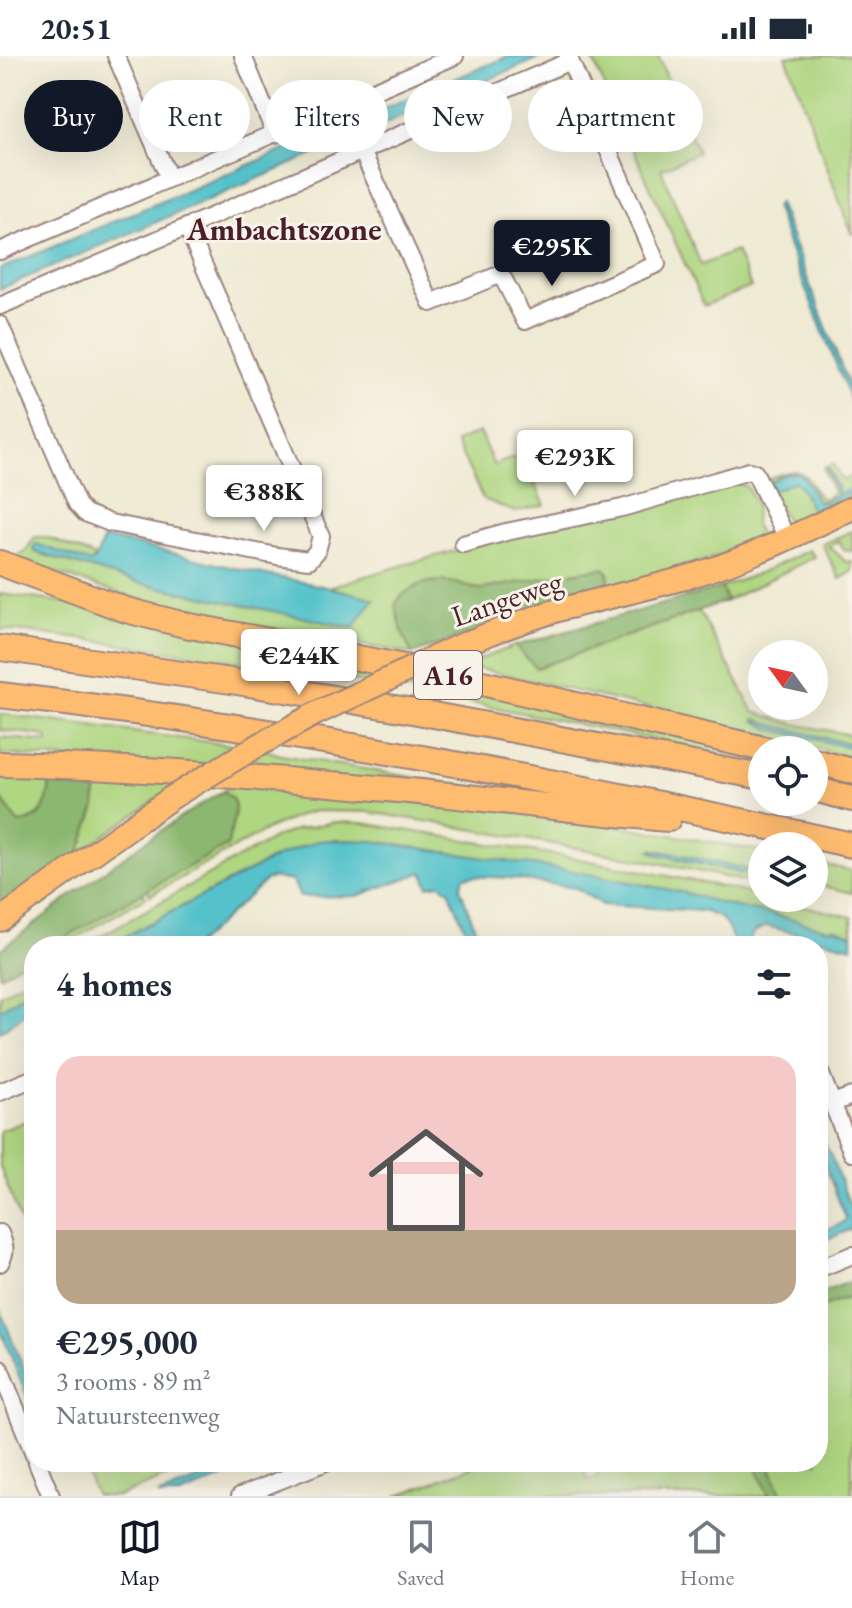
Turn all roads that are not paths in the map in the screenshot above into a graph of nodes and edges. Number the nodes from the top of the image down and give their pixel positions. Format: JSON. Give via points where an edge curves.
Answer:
{"nodes":[{"id":1,"x":116,"y":56,"type":"edge"},
{"id":2,"x":243,"y":56,"type":"edge"},
{"id":3,"x":455,"y":56,"type":"edge"},
{"id":4,"x":569,"y":59,"type":"edge"},
{"id":5,"x":417,"y":64,"type":"edge"},
{"id":6,"x":385,"y":80,"type":"edge"},
{"id":7,"x":266,"y":112,"type":"edge"},
{"id":8,"x":266,"y":138,"type":"edge"},
{"id":9,"x":388,"y":139,"type":"edge"},
{"id":10,"x":360,"y":152,"type":"edge"},
{"id":11,"x":362,"y":152,"type":"edge"},
{"id":12,"x":169,"y":178,"type":"junction"},
{"id":13,"x":187,"y":227,"type":"junction"},
{"id":14,"x":0,"y":251,"type":"edge"},
{"id":15,"x":0,"y":306,"type":"edge"},
{"id":16,"x":0,"y":325,"type":"edge"},
{"id":17,"x":852,"y":508,"type":"edge"},
{"id":18,"x":787,"y":538,"type":"junction"},
{"id":19,"x":463,"y":544,"type":"dead end"},
{"id":20,"x":0,"y":563,"type":"edge"},
{"id":21,"x":0,"y":648,"type":"edge"},
{"id":22,"x":0,"y":695,"type":"edge"},
{"id":23,"x":748,"y":745,"type":"edge"},
{"id":24,"x":0,"y":764,"type":"edge"},
{"id":25,"x":828,"y":765,"type":"edge"},
{"id":26,"x":852,"y":771,"type":"edge"},
{"id":27,"x":748,"y":774,"type":"edge"},
{"id":28,"x":828,"y":793,"type":"edge"},
{"id":29,"x":852,"y":799,"type":"edge"},
{"id":30,"x":770,"y":827,"type":"junction"},
{"id":31,"x":852,"y":845,"type":"edge"},
{"id":32,"x":0,"y":920,"type":"edge"},
{"id":33,"x":24,"y":1082,"type":"edge"},
{"id":34,"x":828,"y":1091,"type":"edge"},
{"id":35,"x":0,"y":1092,"type":"edge"},
{"id":36,"x":852,"y":1096,"type":"edge"},
{"id":37,"x":833,"y":1103,"type":"junction"},
{"id":38,"x":852,"y":1153,"type":"edge"},
{"id":39,"x":0,"y":1233,"type":"edge"},
{"id":40,"x":852,"y":1255,"type":"edge"},
{"id":41,"x":0,"y":1263,"type":"edge"},
{"id":42,"x":828,"y":1265,"type":"edge"},
{"id":43,"x":0,"y":1369,"type":"edge"},
{"id":44,"x":24,"y":1429,"type":"edge"},
{"id":45,"x":41,"y":1472,"type":"edge"},
{"id":46,"x":301,"y":1472,"type":"edge"},
{"id":47,"x":51,"y":1496,"type":"edge"},
{"id":48,"x":240,"y":1496,"type":"edge"}],
"edges":[{"from":1,"to":12,"type":"street"},
{"from":2,"to":7,"type":"street"},
{"from":3,"to":5,"type":"street"},
{"from":4,"to":9,"type":"street"},
{"from":4,"to":11,"type":"street","via":[[657,264],[525,321],[501,274],[431,303]]},
{"from":5,"to":6,"type":"street"},
{"from":8,"to":12,"type":"street"},
{"from":10,"to":13,"type":"street"},
{"from":12,"to":14,"type":"street"},
{"from":13,"to":15,"type":"street"},
{"from":13,"to":16,"type":"street","via":[[321,536],[309,560],[110,523],[85,513]]},
{"from":17,"to":18,"type":"main road","name":"Langeweg"},
{"from":18,"to":19,"type":"street","via":[[755,473],[749,471],[622,508]]},
{"from":18,"to":32,"type":"main road","name":"Langeweg","bridge":true,"via":[[698,574],[508,627],[315,714],[171,798]]},
{"from":20,"to":23,"type":"highway","number":"A16","via":[[126,610],[185,625],[457,677]]},
{"from":21,"to":27,"type":"highway","number":"A16","via":[[407,710]]},
{"from":22,"to":30,"type":"highway","via":[[433,760]]},
{"from":24,"to":30,"type":"highway","via":[[258,778]]},
{"from":25,"to":26,"type":"highway"},
{"from":28,"to":29,"type":"highway"},
{"from":30,"to":31,"type":"highway"},
{"from":33,"to":35,"type":"street"},
{"from":34,"to":37,"type":"street"},
{"from":36,"to":37,"type":"street"},
{"from":37,"to":38,"type":"street"},
{"from":39,"to":41,"type":"street","via":[[5,1246]]},
{"from":40,"to":42,"type":"street"},
{"from":43,"to":44,"type":"street"},
{"from":45,"to":47,"type":"street"},
{"from":46,"to":48,"type":"street"}]}
